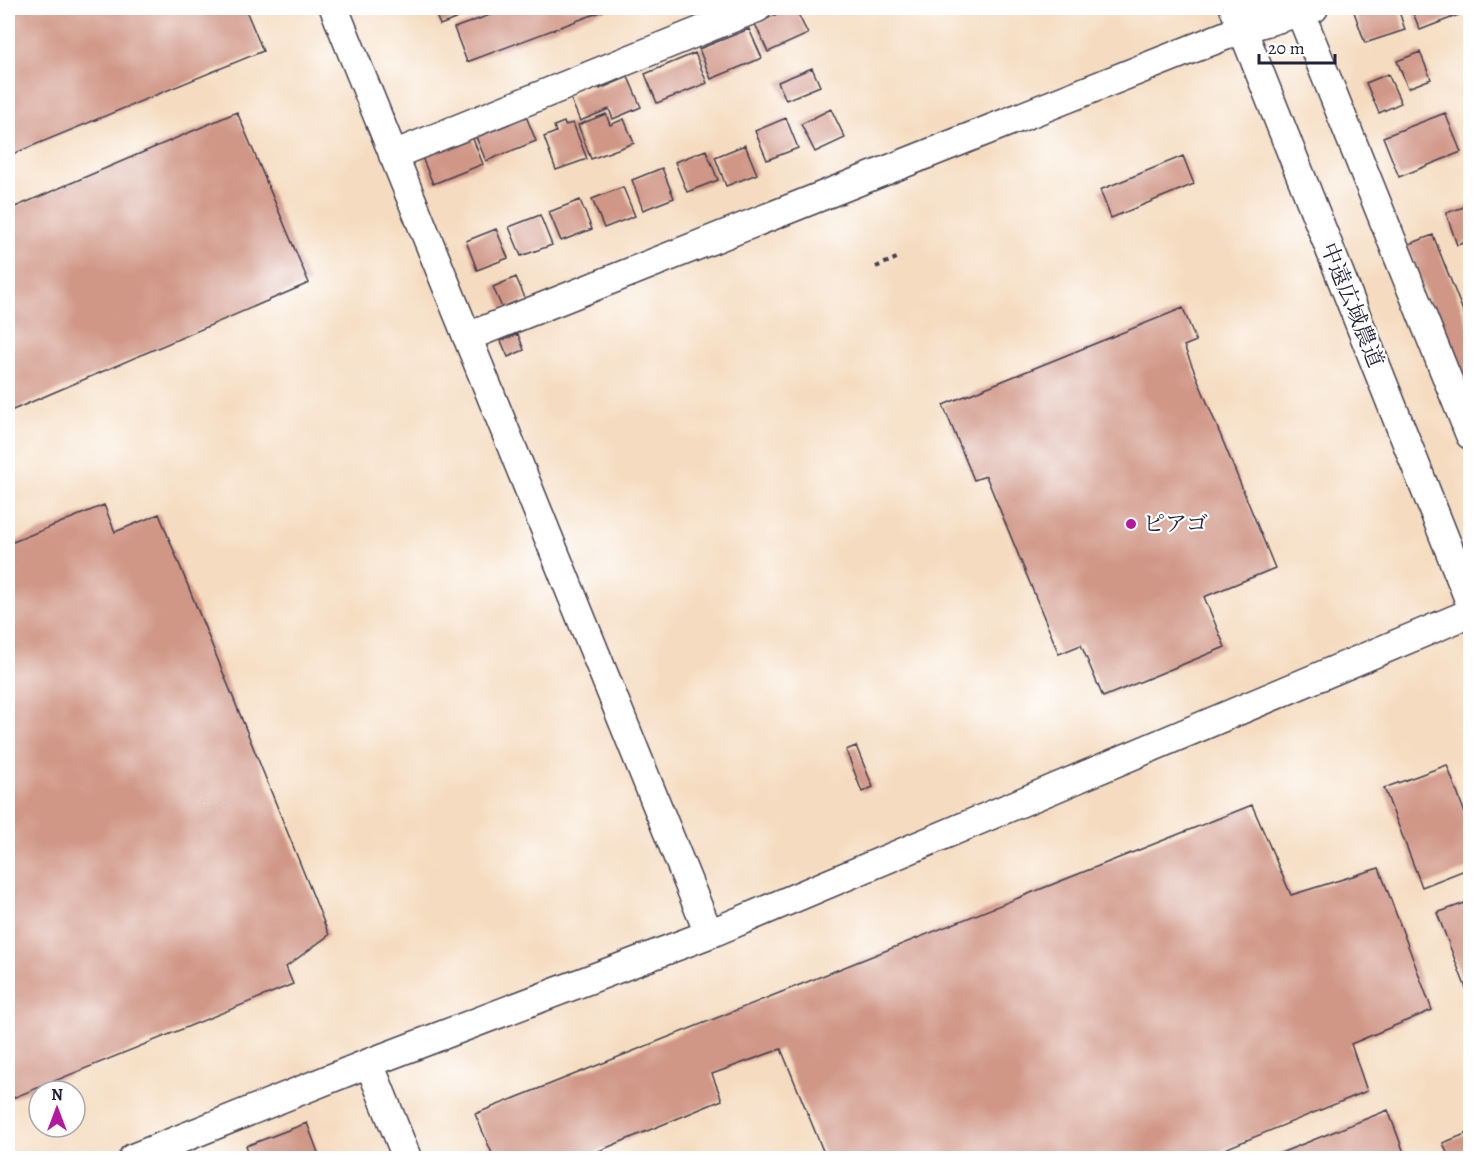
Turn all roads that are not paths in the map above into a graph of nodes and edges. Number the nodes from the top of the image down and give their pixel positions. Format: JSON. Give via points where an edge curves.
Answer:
{"nodes":[{"id":1,"x":334,"y":8,"type":"edge"},
{"id":2,"x":757,"y":8,"type":"edge"},
{"id":3,"x":1307,"y":10,"type":"edge"},
{"id":4,"x":1238,"y":18,"type":"edge"},
{"id":5,"x":393,"y":155,"type":"junction"},
{"id":6,"x":467,"y":337,"type":"junction"},
{"id":7,"x":1470,"y":435,"type":"edge"},
{"id":8,"x":1470,"y":602,"type":"edge"},
{"id":9,"x":1470,"y":613,"type":"edge"},
{"id":10,"x":709,"y":934,"type":"junction"},
{"id":11,"x":369,"y":1063,"type":"junction"},
{"id":12,"x":133,"y":1158,"type":"edge"},
{"id":13,"x":407,"y":1158,"type":"edge"}],
"edges":[{"from":1,"to":5,"type":"street"},
{"from":2,"to":5,"type":"street"},
{"from":3,"to":4,"type":"street"},
{"from":3,"to":7,"type":"street"},
{"from":4,"to":6,"type":"street"},
{"from":4,"to":8,"type":"street","name":"中遠広域農道"},
{"from":5,"to":6,"type":"street"},
{"from":6,"to":10,"type":"street"},
{"from":9,"to":10,"type":"street"},
{"from":10,"to":11,"type":"street"},
{"from":11,"to":12,"type":"street"},
{"from":11,"to":13,"type":"street"}]}
